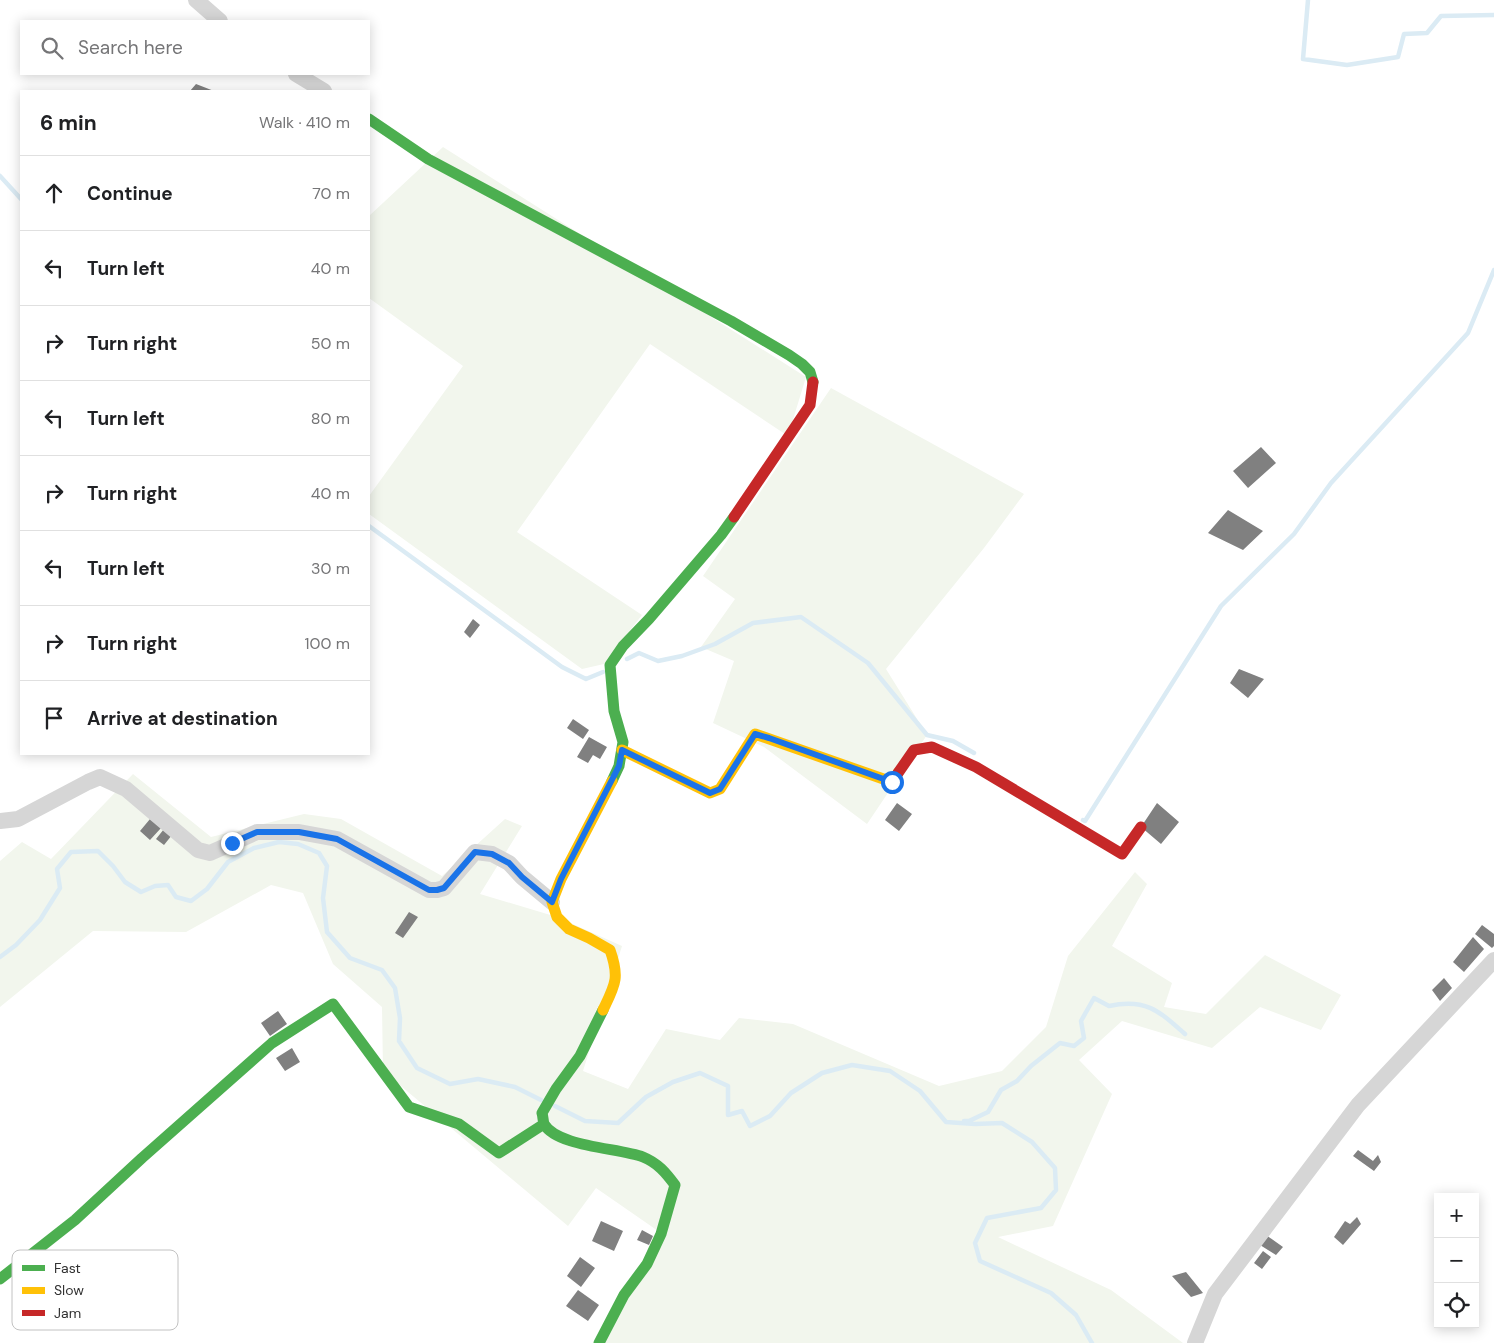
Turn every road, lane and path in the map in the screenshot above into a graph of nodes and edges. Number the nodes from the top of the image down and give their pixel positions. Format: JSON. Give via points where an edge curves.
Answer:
{"nodes":[{"id":1,"x":196,"y":0,"type":"edge"},
{"id":2,"x":219,"y":20,"type":"edge"},
{"id":3,"x":298,"y":75,"type":"edge"},
{"id":4,"x":322,"y":90,"type":"edge"},
{"id":5,"x":370,"y":120,"type":"edge"},
{"id":6,"x":622,"y":750,"type":"junction"},
{"id":7,"x":0,"y":821,"type":"edge"},
{"id":8,"x":1141,"y":828,"type":"dead end"},
{"id":9,"x":552,"y":902,"type":"junction"},
{"id":10,"x":1494,"y":960,"type":"edge"},
{"id":11,"x":544,"y":1124,"type":"junction"},
{"id":12,"x":37,"y":1250,"type":"edge"},
{"id":13,"x":12,"y":1270,"type":"edge"},
{"id":14,"x":0,"y":1279,"type":"edge"},
{"id":15,"x":599,"y":1343,"type":"edge"},
{"id":16,"x":1195,"y":1343,"type":"edge"}],
"edges":[{"from":1,"to":2,"type":"street"},
{"from":3,"to":4,"type":"street"},
{"from":5,"to":6,"type":"street","via":[[428,159],[731,321],[789,355],[810,372],[813,382],[810,405],[721,535],[610,665]]},
{"from":6,"to":8,"type":"street","via":[[710,793],[720,789],[755,734],[892,782],[914,750],[932,747],[984,771],[1122,854]]},
{"from":6,"to":9,"type":"street","via":[[619,766]]},
{"from":7,"to":9,"type":"street","via":[[18,819],[100,777],[126,789],[198,850],[210,853],[257,832],[299,832],[337,839],[429,890],[444,888],[475,852],[492,854],[509,863]]},
{"from":9,"to":11,"type":"street","via":[[557,917],[569,929],[610,950],[616,967],[614,987],[580,1056],[542,1113]]},
{"from":10,"to":16,"type":"street","via":[[1358,1105],[1215,1294]]},
{"from":11,"to":12,"type":"street","via":[[499,1153],[459,1124],[409,1106],[333,1004],[272,1043],[75,1220]]},
{"from":11,"to":15,"type":"street","via":[[553,1134],[575,1142],[643,1157],[662,1168],[675,1185],[661,1234],[647,1264],[624,1295]]},
{"from":13,"to":14,"type":"street"}]}
